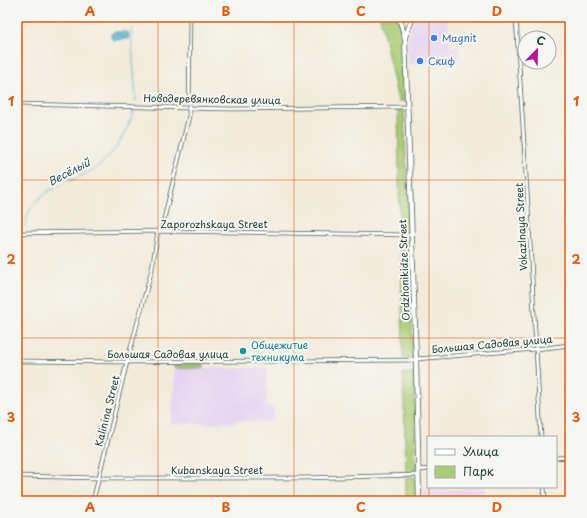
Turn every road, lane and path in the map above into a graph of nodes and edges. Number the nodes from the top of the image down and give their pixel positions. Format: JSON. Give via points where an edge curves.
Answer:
{"nodes":[{"id":1,"x":190,"y":17,"type":"edge"},
{"id":2,"x":399,"y":17,"type":"edge"},
{"id":3,"x":412,"y":17,"type":"edge"},
{"id":4,"x":516,"y":17,"type":"edge"},
{"id":5,"x":405,"y":38,"type":"junction"},
{"id":6,"x":17,"y":104,"type":"edge"},
{"id":7,"x":407,"y":107,"type":"junction"},
{"id":8,"x":189,"y":108,"type":"junction"},
{"id":9,"x":160,"y":231,"type":"junction"},
{"id":10,"x":17,"y":233,"type":"edge"},
{"id":11,"x":412,"y":236,"type":"junction"},
{"id":12,"x":570,"y":345,"type":"edge"},
{"id":13,"x":536,"y":349,"type":"junction"},
{"id":14,"x":416,"y":359,"type":"junction"},
{"id":15,"x":17,"y":361,"type":"edge"},
{"id":16,"x":127,"y":362,"type":"junction"},
{"id":17,"x":541,"y":436,"type":"edge"},
{"id":18,"x":570,"y":457,"type":"edge"},
{"id":19,"x":557,"y":458,"type":"edge"},
{"id":20,"x":427,"y":469,"type":"edge"},
{"id":21,"x":418,"y":472,"type":"junction"},
{"id":22,"x":17,"y":476,"type":"edge"},
{"id":23,"x":99,"y":478,"type":"junction"},
{"id":24,"x":544,"y":488,"type":"edge"},
{"id":25,"x":93,"y":501,"type":"edge"},
{"id":26,"x":419,"y":501,"type":"edge"},
{"id":27,"x":545,"y":501,"type":"edge"}],
"edges":[{"from":1,"to":8,"type":"street","name":"Kalinina Street"},
{"from":2,"to":5,"type":"main road"},
{"from":3,"to":5,"type":"main road"},
{"from":4,"to":13,"type":"street","name":"Vokazlnaya Street"},
{"from":5,"to":7,"type":"main road","name":"Ordzhonikidze Street"},
{"from":6,"to":8,"type":"street","name":"Новодеревянковская улица"},
{"from":7,"to":8,"type":"street","name":"Новодеревянковская улица"},
{"from":7,"to":11,"type":"main road","name":"Ordzhonikidze Street"},
{"from":8,"to":9,"type":"street","name":"Kalinina Street"},
{"from":9,"to":10,"type":"street","name":"Zaporozhskaya Street"},
{"from":9,"to":11,"type":"street","name":"Zaporozhskaya Street"},
{"from":9,"to":16,"type":"street","name":"Kalinina Street"},
{"from":11,"to":14,"type":"main road","name":"Ordzhonikidze Street"},
{"from":12,"to":13,"type":"street","name":"Большая Садовая улица"},
{"from":13,"to":14,"type":"street","name":"Большая Садовая улица"},
{"from":13,"to":17,"type":"street","name":"Vokazlnaya Street"},
{"from":14,"to":16,"type":"street","name":"Большая Садовая улица"},
{"from":14,"to":21,"type":"main road","name":"Ordzhonikidze Street"},
{"from":15,"to":16,"type":"street","name":"Большая Садовая улица"},
{"from":16,"to":23,"type":"street","name":"Kalinina Street"},
{"from":18,"to":19,"type":"street"},
{"from":20,"to":21,"type":"street","name":"Kubanskaya Street"},
{"from":21,"to":23,"type":"street","name":"Kubanskaya Street","via":[[303,478]]},
{"from":21,"to":26,"type":"main road","name":"Ordzhonikidze Street"},
{"from":22,"to":23,"type":"street","name":"Kubanskaya Street"},
{"from":23,"to":25,"type":"street","name":"Kalinina Street"},
{"from":24,"to":27,"type":"street"}]}
